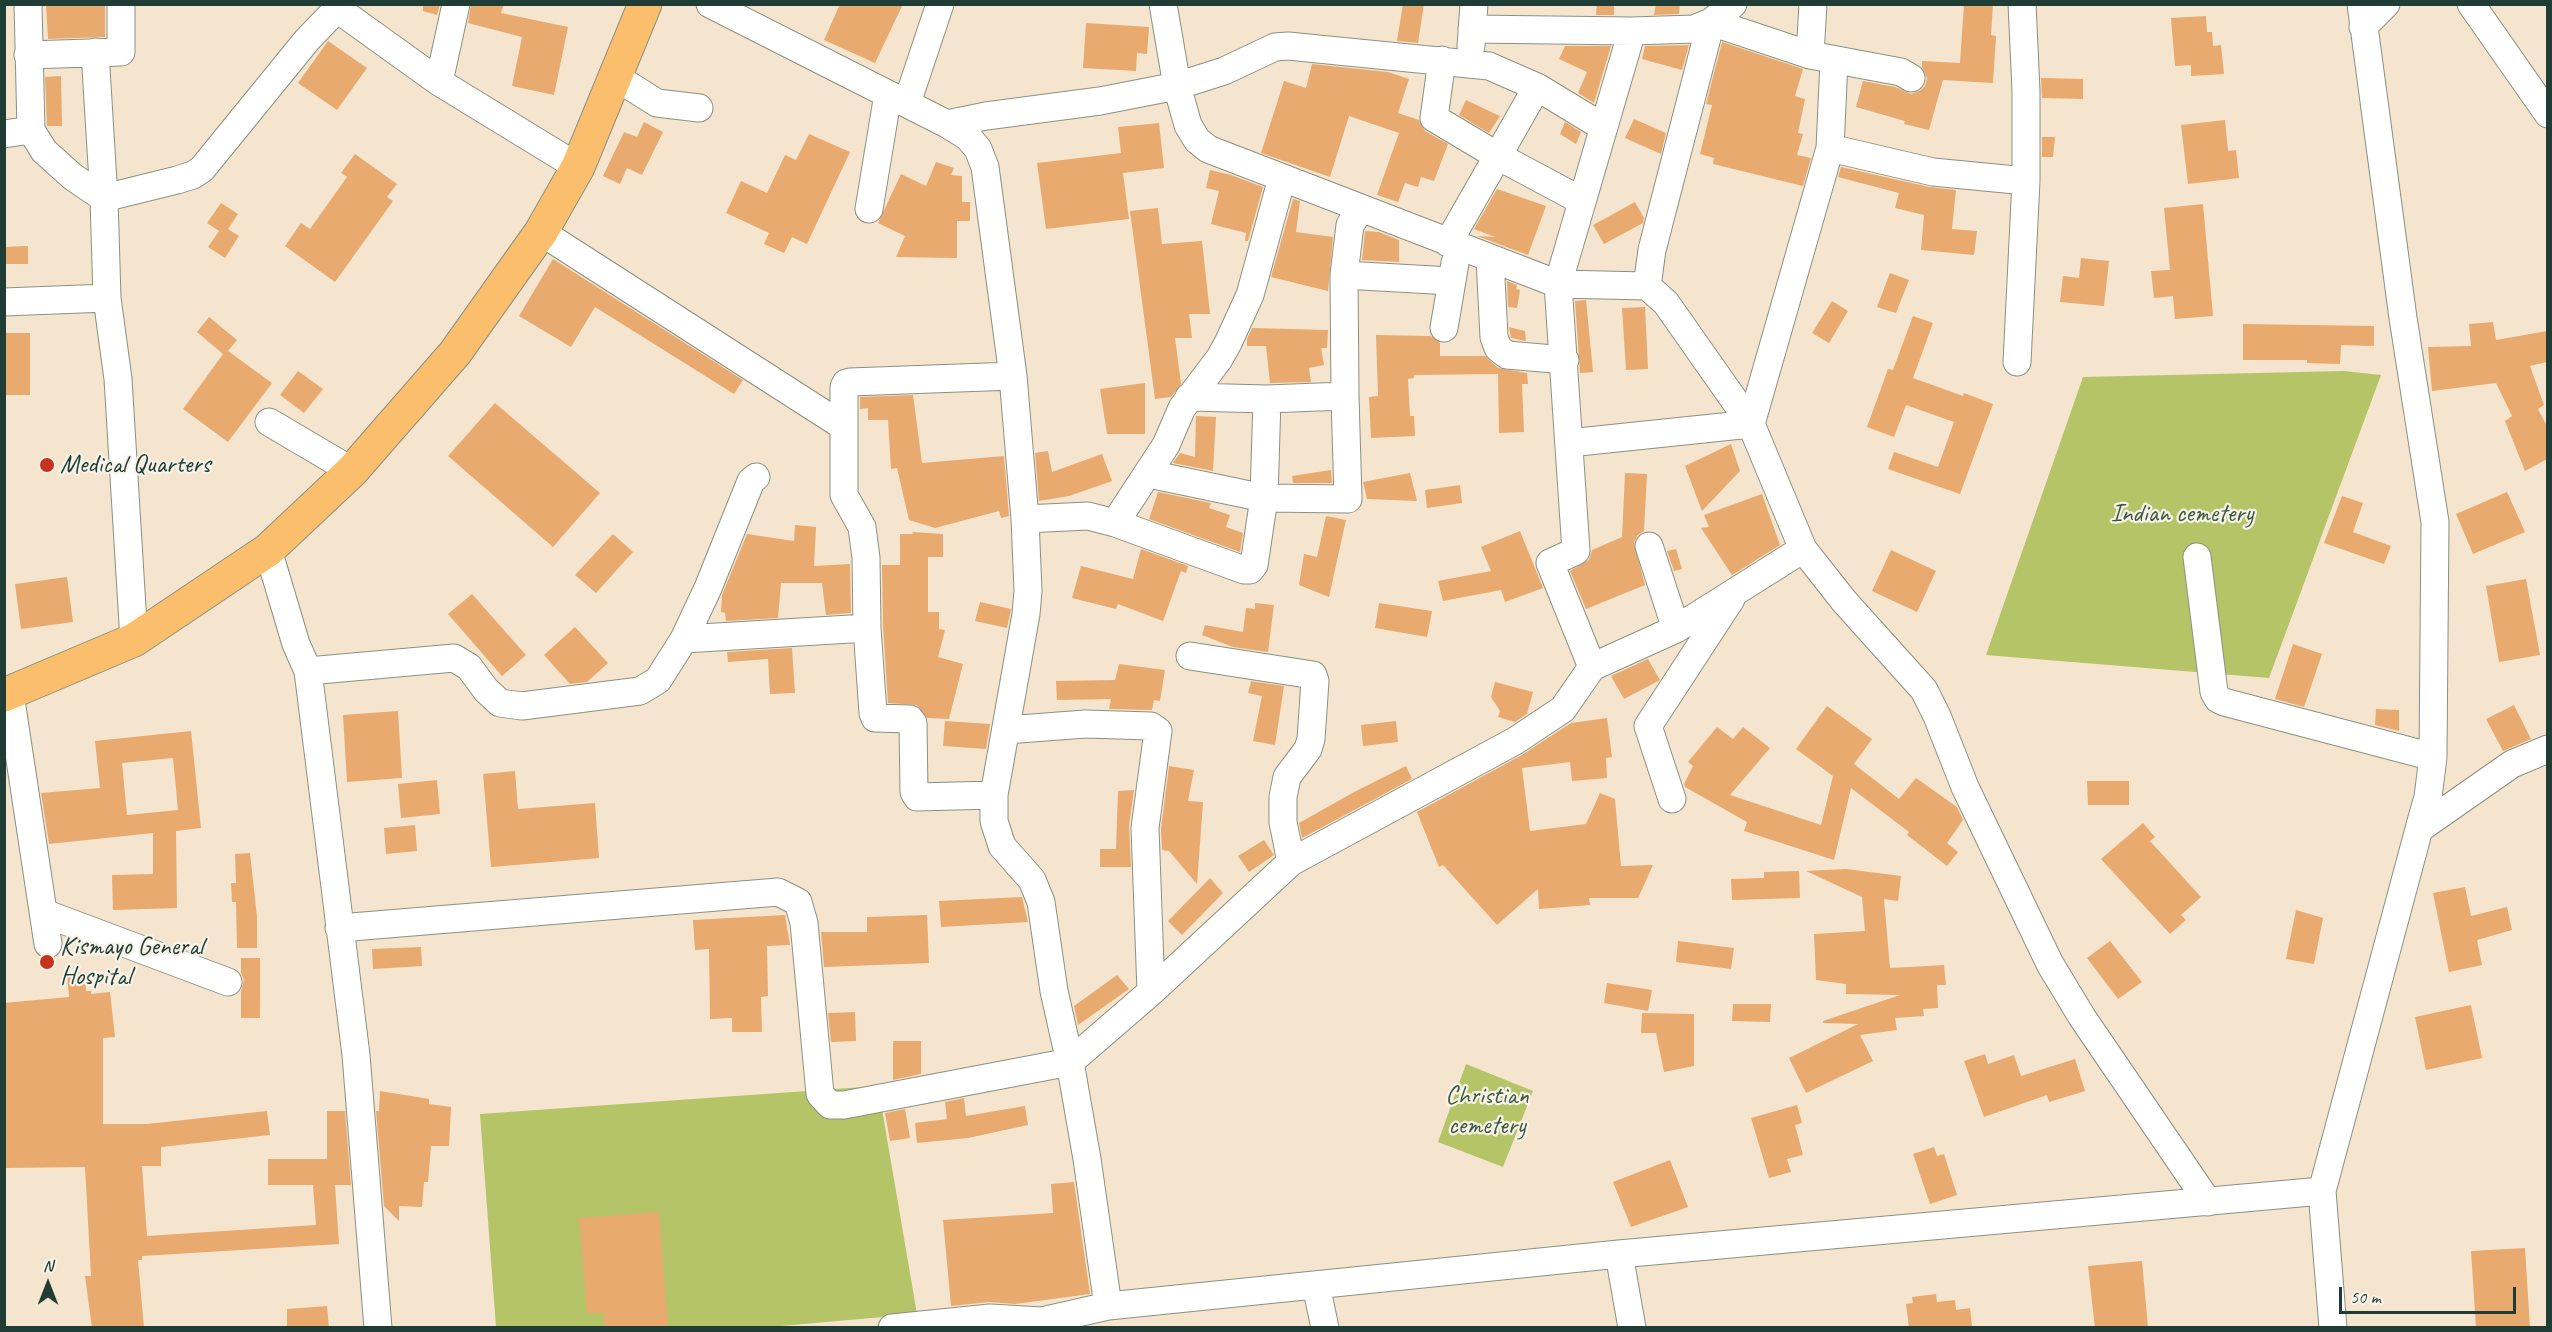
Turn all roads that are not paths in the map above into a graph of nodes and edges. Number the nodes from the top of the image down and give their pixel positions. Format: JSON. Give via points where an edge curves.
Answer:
{"nodes":[{"id":1,"x":28,"y":4,"type":"edge"},
{"id":2,"x":121,"y":4,"type":"edge"},
{"id":3,"x":456,"y":4,"type":"edge"},
{"id":4,"x":645,"y":4,"type":"edge"},
{"id":5,"x":710,"y":4,"type":"edge"},
{"id":6,"x":940,"y":4,"type":"edge"},
{"id":7,"x":1162,"y":4,"type":"edge"},
{"id":8,"x":1733,"y":4,"type":"edge"},
{"id":9,"x":1813,"y":4,"type":"edge"},
{"id":10,"x":2022,"y":4,"type":"edge"},
{"id":11,"x":2386,"y":4,"type":"edge"},
{"id":12,"x":2471,"y":4,"type":"edge"},
{"id":13,"x":2362,"y":16,"type":"edge"},
{"id":14,"x":1473,"y":17,"type":"edge"},
{"id":15,"x":1711,"y":21,"type":"junction"},
{"id":16,"x":1632,"y":31,"type":"junction"},
{"id":17,"x":95,"y":52,"type":"junction"},
{"id":18,"x":28,"y":55,"type":"junction"},
{"id":19,"x":1822,"y":58,"type":"junction"},
{"id":20,"x":1442,"y":60,"type":"junction"},
{"id":21,"x":1470,"y":63,"type":"junction"},
{"id":22,"x":615,"y":76,"type":"junction"},
{"id":23,"x":1911,"y":78,"type":"dead end"},
{"id":24,"x":439,"y":82,"type":"junction"},
{"id":25,"x":2538,"y":85,"type":"edge"},
{"id":26,"x":1177,"y":86,"type":"junction"},
{"id":27,"x":1537,"y":87,"type":"junction"},
{"id":28,"x":898,"y":98,"type":"junction"},
{"id":29,"x":699,"y":108,"type":"dead end"},
{"id":30,"x":2547,"y":114,"type":"edge"},
{"id":31,"x":947,"y":124,"type":"junction"},
{"id":32,"x":1603,"y":126,"type":"junction"},
{"id":33,"x":31,"y":130,"type":"junction"},
{"id":34,"x":4,"y":134,"type":"edge"},
{"id":35,"x":1830,"y":148,"type":"junction"},
{"id":36,"x":1496,"y":155,"type":"junction"},
{"id":37,"x":578,"y":167,"type":"junction"},
{"id":38,"x":1282,"y":178,"type":"junction"},
{"id":39,"x":2026,"y":181,"type":"junction"},
{"id":40,"x":104,"y":198,"type":"junction"},
{"id":41,"x":1582,"y":201,"type":"junction"},
{"id":42,"x":869,"y":209,"type":"dead end"},
{"id":43,"x":1361,"y":209,"type":"junction"},
{"id":44,"x":541,"y":232,"type":"junction"},
{"id":45,"x":1453,"y":245,"type":"junction"},
{"id":46,"x":1490,"y":259,"type":"junction"},
{"id":47,"x":1344,"y":275,"type":"junction"},
{"id":48,"x":1451,"y":281,"type":"junction"},
{"id":49,"x":1558,"y":284,"type":"junction"},
{"id":50,"x":1647,"y":286,"type":"junction"},
{"id":51,"x":107,"y":298,"type":"junction"},
{"id":52,"x":4,"y":302,"type":"edge"},
{"id":53,"x":1444,"y":328,"type":"dead end"},
{"id":54,"x":1565,"y":360,"type":"junction"},
{"id":55,"x":2017,"y":362,"type":"dead end"},
{"id":56,"x":1013,"y":376,"type":"junction"},
{"id":57,"x":1345,"y":396,"type":"junction"},
{"id":58,"x":1189,"y":397,"type":"junction"},
{"id":59,"x":1267,"y":399,"type":"junction"},
{"id":60,"x":269,"y":422,"type":"dead end"},
{"id":61,"x":1751,"y":424,"type":"junction"},
{"id":62,"x":843,"y":426,"type":"junction"},
{"id":63,"x":1569,"y":443,"type":"junction"},
{"id":64,"x":352,"y":471,"type":"junction"},
{"id":65,"x":1149,"y":474,"type":"junction"},
{"id":66,"x":756,"y":477,"type":"dead end"},
{"id":67,"x":1264,"y":498,"type":"junction"},
{"id":68,"x":1025,"y":519,"type":"junction"},
{"id":69,"x":1115,"y":523,"type":"junction"},
{"id":70,"x":1649,"y":546,"type":"dead end"},
{"id":71,"x":1803,"y":549,"type":"junction"},
{"id":72,"x":268,"y":550,"type":"junction"},
{"id":73,"x":2197,"y":557,"type":"dead end"},
{"id":74,"x":1737,"y":590,"type":"junction"},
{"id":75,"x":867,"y":628,"type":"junction"},
{"id":76,"x":1676,"y":629,"type":"junction"},
{"id":77,"x":684,"y":639,"type":"junction"},
{"id":78,"x":134,"y":640,"type":"junction"},
{"id":79,"x":1190,"y":656,"type":"dead end"},
{"id":80,"x":1592,"y":667,"type":"junction"},
{"id":81,"x":308,"y":671,"type":"junction"},
{"id":82,"x":7,"y":695,"type":"edge"},
{"id":83,"x":1006,"y":730,"type":"junction"},
{"id":84,"x":2547,"y":749,"type":"edge"},
{"id":85,"x":2433,"y":757,"type":"junction"},
{"id":86,"x":993,"y":795,"type":"junction"},
{"id":87,"x":1672,"y":799,"type":"dead end"},
{"id":88,"x":2419,"y":829,"type":"junction"},
{"id":89,"x":1291,"y":862,"type":"junction"},
{"id":90,"x":44,"y":913,"type":"junction"},
{"id":91,"x":339,"y":928,"type":"junction"},
{"id":92,"x":48,"y":944,"type":"dead end"},
{"id":93,"x":228,"y":982,"type":"dead end"},
{"id":94,"x":1150,"y":992,"type":"junction"},
{"id":95,"x":1070,"y":1062,"type":"junction"},
{"id":96,"x":2322,"y":1191,"type":"junction"},
{"id":97,"x":2208,"y":1202,"type":"junction"},
{"id":98,"x":1619,"y":1254,"type":"junction"},
{"id":99,"x":1316,"y":1285,"type":"junction"},
{"id":100,"x":1108,"y":1306,"type":"junction"},
{"id":101,"x":990,"y":1323,"type":"edge"},
{"id":102,"x":1044,"y":1324,"type":"edge"},
{"id":103,"x":378,"y":1328,"type":"edge"},
{"id":104,"x":892,"y":1328,"type":"edge"},
{"id":105,"x":1325,"y":1328,"type":"edge"},
{"id":106,"x":1632,"y":1328,"type":"edge"},
{"id":107,"x":2333,"y":1328,"type":"edge"}],
"edges":[{"from":1,"to":18,"type":"street"},
{"from":2,"to":17,"type":"street","via":[[121,52]]},
{"from":3,"to":24,"type":"street"},
{"from":4,"to":22,"type":"main road"},
{"from":5,"to":28,"type":"street"},
{"from":6,"to":28,"type":"street"},
{"from":7,"to":26,"type":"street"},
{"from":8,"to":15,"type":"street"},
{"from":9,"to":19,"type":"street"},
{"from":10,"to":39,"type":"street"},
{"from":11,"to":13,"type":"street"},
{"from":12,"to":25,"type":"street"},
{"from":13,"to":85,"type":"street","via":[[2435,522]]},
{"from":14,"to":16,"type":"street"},
{"from":14,"to":21,"type":"street"},
{"from":15,"to":16,"type":"street","via":[[1694,28]]},
{"from":15,"to":19,"type":"street"},
{"from":15,"to":50,"type":"street","via":[[1652,250]]},
{"from":16,"to":32,"type":"street"},
{"from":17,"to":18,"type":"street"},
{"from":17,"to":40,"type":"street"},
{"from":18,"to":33,"type":"street"},
{"from":19,"to":23,"type":"street","via":[[1901,72]]},
{"from":19,"to":35,"type":"street"},
{"from":20,"to":21,"type":"street"},
{"from":20,"to":26,"type":"street","via":[[1275,47],[1224,71]]},
{"from":20,"to":36,"type":"street","via":[[1434,118]]},
{"from":21,"to":27,"type":"street","via":[[1500,69]]},
{"from":22,"to":29,"type":"street","via":[[657,103]]},
{"from":22,"to":37,"type":"main road"},
{"from":24,"to":37,"type":"street"},
{"from":24,"to":40,"type":"street","via":[[343,13],[334,12],[202,169],[177,180]]},
{"from":25,"to":30,"type":"street"},
{"from":26,"to":31,"type":"street"},
{"from":26,"to":38,"type":"street","via":[[1197,140],[1209,149]]},
{"from":27,"to":32,"type":"street"},
{"from":27,"to":36,"type":"street"},
{"from":28,"to":31,"type":"street"},
{"from":28,"to":42,"type":"street"},
{"from":31,"to":56,"type":"street","via":[[973,143],[985,167]]},
{"from":32,"to":41,"type":"street"},
{"from":33,"to":34,"type":"street"},
{"from":33,"to":40,"type":"street","via":[[44,151]]},
{"from":35,"to":39,"type":"street","via":[[1933,172]]},
{"from":35,"to":61,"type":"street"},
{"from":36,"to":41,"type":"street"},
{"from":36,"to":45,"type":"street"},
{"from":37,"to":44,"type":"main road"},
{"from":38,"to":43,"type":"street"},
{"from":38,"to":58,"type":"street","via":[[1250,295],[1219,359]]},
{"from":39,"to":55,"type":"street"},
{"from":40,"to":51,"type":"street"},
{"from":41,"to":49,"type":"street"},
{"from":43,"to":45,"type":"street"},
{"from":43,"to":47,"type":"street","via":[[1350,225]]},
{"from":44,"to":62,"type":"street"},
{"from":44,"to":64,"type":"main road","via":[[455,353]]},
{"from":45,"to":46,"type":"street"},
{"from":45,"to":48,"type":"street"},
{"from":46,"to":49,"type":"street"},
{"from":46,"to":54,"type":"street","via":[[1498,348],[1508,355]]},
{"from":47,"to":48,"type":"street"},
{"from":47,"to":57,"type":"street"},
{"from":48,"to":53,"type":"street"},
{"from":49,"to":50,"type":"street"},
{"from":49,"to":54,"type":"street"},
{"from":50,"to":61,"type":"street","via":[[1666,303]]},
{"from":51,"to":52,"type":"street"},
{"from":51,"to":78,"type":"street","via":[[117,379]]},
{"from":54,"to":63,"type":"street"},
{"from":56,"to":62,"type":"street","via":[[846,383]]},
{"from":56,"to":68,"type":"street"},
{"from":57,"to":59,"type":"street"},
{"from":57,"to":67,"type":"street","via":[[1348,499]]},
{"from":58,"to":59,"type":"street"},
{"from":58,"to":65,"type":"street"},
{"from":59,"to":67,"type":"street"},
{"from":60,"to":64,"type":"street"},
{"from":61,"to":63,"type":"street"},
{"from":61,"to":71,"type":"street"},
{"from":62,"to":75,"type":"street","via":[[844,495],[862,527],[866,558]]},
{"from":63,"to":80,"type":"street","via":[[1576,551],[1550,563]]},
{"from":64,"to":72,"type":"main road"},
{"from":65,"to":67,"type":"street"},
{"from":65,"to":69,"type":"street"},
{"from":66,"to":77,"type":"street"},
{"from":67,"to":69,"type":"street","via":[[1250,570]]},
{"from":68,"to":69,"type":"street","via":[[1078,515]]},
{"from":68,"to":83,"type":"street","via":[[1026,614]]},
{"from":70,"to":76,"type":"street"},
{"from":71,"to":74,"type":"street"},
{"from":71,"to":97,"type":"street","via":[[1924,690],[1965,787],[2050,964]]},
{"from":72,"to":78,"type":"main road"},
{"from":72,"to":81,"type":"street"},
{"from":73,"to":85,"type":"street","via":[[2218,699]]},
{"from":74,"to":76,"type":"street"},
{"from":74,"to":87,"type":"street","via":[[1648,726]]},
{"from":75,"to":77,"type":"street"},
{"from":75,"to":86,"type":"street","via":[[873,713],[875,718],[910,719],[913,723],[917,797]]},
{"from":76,"to":80,"type":"street"},
{"from":77,"to":81,"type":"street","via":[[658,680],[640,692],[522,706],[501,703],[469,667],[454,658]]},
{"from":78,"to":82,"type":"main road"},
{"from":79,"to":89,"type":"street","via":[[1313,675],[1311,739],[1287,777],[1283,797],[1283,822]]},
{"from":80,"to":89,"type":"street","via":[[1563,709],[1515,741]]},
{"from":81,"to":91,"type":"street"},
{"from":82,"to":90,"type":"street"},
{"from":83,"to":86,"type":"street"},
{"from":83,"to":94,"type":"street","via":[[1085,724],[1151,726],[1158,731],[1145,828]]},
{"from":84,"to":88,"type":"street","via":[[2512,764]]},
{"from":85,"to":88,"type":"street"},
{"from":86,"to":95,"type":"street","via":[[996,835],[1032,880],[1041,902],[1054,991]]},
{"from":88,"to":96,"type":"street"},
{"from":89,"to":94,"type":"street"},
{"from":90,"to":92,"type":"street"},
{"from":90,"to":93,"type":"street"},
{"from":91,"to":95,"type":"street","via":[[778,892],[798,902],[804,923],[820,1094],[830,1105]]},
{"from":91,"to":103,"type":"street","via":[[356,1055]]},
{"from":94,"to":95,"type":"street"},
{"from":95,"to":100,"type":"street"},
{"from":96,"to":97,"type":"street"},
{"from":96,"to":107,"type":"street"},
{"from":97,"to":98,"type":"street"},
{"from":98,"to":99,"type":"street"},
{"from":98,"to":106,"type":"street"},
{"from":99,"to":100,"type":"street"},
{"from":99,"to":105,"type":"street"},
{"from":100,"to":102,"type":"street"},
{"from":101,"to":102,"type":"street"},
{"from":101,"to":104,"type":"street"}]}
